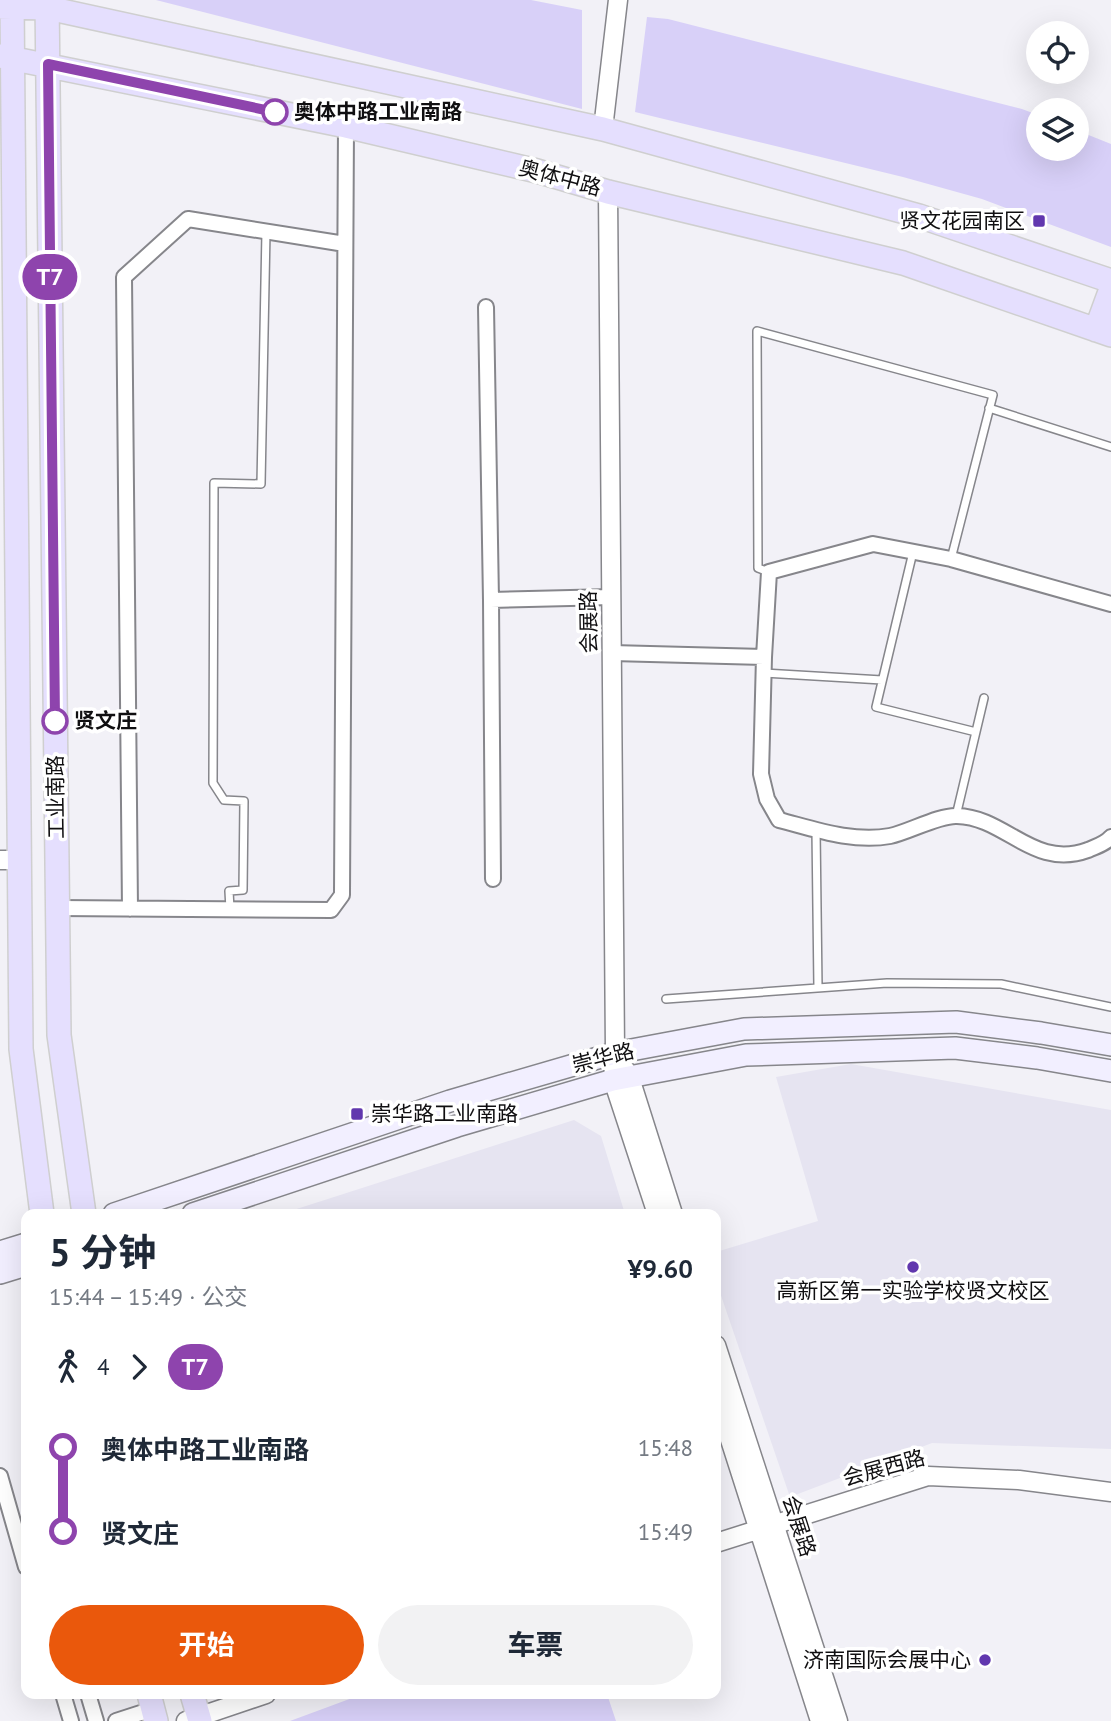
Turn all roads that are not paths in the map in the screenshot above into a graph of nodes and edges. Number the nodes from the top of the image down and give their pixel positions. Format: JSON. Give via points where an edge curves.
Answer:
{"nodes":[{"id":1,"x":618,"y":0,"type":"edge"},
{"id":2,"x":48,"y":4,"type":"edge"},
{"id":3,"x":8,"y":5,"type":"edge"},
{"id":4,"x":6,"y":56,"type":"edge"},
{"id":5,"x":48,"y":64,"type":"junction"},
{"id":6,"x":346,"y":126,"type":"junction"},
{"id":7,"x":603,"y":129,"type":"junction"},
{"id":8,"x":608,"y":192,"type":"junction"},
{"id":9,"x":266,"y":230,"type":"junction"},
{"id":10,"x":345,"y":244,"type":"junction"},
{"id":11,"x":1111,"y":281,"type":"edge"},
{"id":12,"x":1111,"y":289,"type":"edge"},
{"id":13,"x":486,"y":307,"type":"dead end"},
{"id":14,"x":1103,"y":333,"type":"edge"},
{"id":15,"x":989,"y":408,"type":"junction"},
{"id":16,"x":1111,"y":447,"type":"edge"},
{"id":17,"x":913,"y":552,"type":"junction"},
{"id":18,"x":951,"y":559,"type":"junction"},
{"id":19,"x":769,"y":572,"type":"junction"},
{"id":20,"x":611,"y":597,"type":"junction"},
{"id":21,"x":491,"y":600,"type":"junction"},
{"id":22,"x":1111,"y":604,"type":"edge"},
{"id":23,"x":612,"y":653,"type":"junction"},
{"id":24,"x":764,"y":657,"type":"junction"},
{"id":25,"x":764,"y":673,"type":"junction"},
{"id":26,"x":882,"y":680,"type":"junction"},
{"id":27,"x":984,"y":698,"type":"dead end"},
{"id":28,"x":976,"y":732,"type":"junction"},
{"id":29,"x":956,"y":816,"type":"junction"},
{"id":30,"x":816,"y":830,"type":"junction"},
{"id":31,"x":1111,"y":837,"type":"edge"},
{"id":32,"x":10,"y":860,"type":"edge"},
{"id":33,"x":493,"y":879,"type":"dead end"},
{"id":34,"x":58,"y":908,"type":"junction"},
{"id":35,"x":130,"y":909,"type":"junction"},
{"id":36,"x":230,"y":909,"type":"junction"},
{"id":37,"x":818,"y":988,"type":"junction"},
{"id":38,"x":666,"y":999,"type":"dead end"},
{"id":39,"x":1111,"y":1007,"type":"edge"},
{"id":40,"x":1111,"y":1045,"type":"edge"},
{"id":41,"x":615,"y":1053,"type":"junction"},
{"id":42,"x":1111,"y":1071,"type":"edge"},
{"id":43,"x":621,"y":1078,"type":"junction"},
{"id":44,"x":40,"y":1209,"type":"edge"},
{"id":45,"x":83,"y":1209,"type":"edge"},
{"id":46,"x":129,"y":1209,"type":"edge"},
{"id":47,"x":208,"y":1209,"type":"edge"},
{"id":48,"x":656,"y":1209,"type":"edge"},
{"id":49,"x":671,"y":1209,"type":"edge"},
{"id":50,"x":21,"y":1246,"type":"edge"},
{"id":51,"x":0,"y":1252,"type":"edge"},
{"id":52,"x":21,"y":1267,"type":"edge"},
{"id":53,"x":0,"y":1273,"type":"edge"},
{"id":54,"x":721,"y":1363,"type":"edge"},
{"id":55,"x":721,"y":1409,"type":"edge"},
{"id":56,"x":0,"y":1476,"type":"edge"},
{"id":57,"x":1111,"y":1492,"type":"edge"},
{"id":58,"x":767,"y":1527,"type":"junction"},
{"id":59,"x":721,"y":1541,"type":"edge"},
{"id":60,"x":21,"y":1550,"type":"edge"},
{"id":61,"x":64,"y":1699,"type":"edge"},
{"id":62,"x":89,"y":1699,"type":"edge"},
{"id":63,"x":193,"y":1699,"type":"edge"},
{"id":64,"x":252,"y":1699,"type":"edge"},
{"id":65,"x":152,"y":1708,"type":"edge"},
{"id":66,"x":195,"y":1720,"type":"edge"},
{"id":67,"x":71,"y":1721,"type":"edge"},
{"id":68,"x":96,"y":1721,"type":"edge"},
{"id":69,"x":116,"y":1721,"type":"edge"},
{"id":70,"x":820,"y":1721,"type":"edge"},
{"id":71,"x":838,"y":1721,"type":"edge"}],
"edges":[{"from":1,"to":7,"type":"street"},
{"from":2,"to":3,"type":"main road"},
{"from":2,"to":5,"type":"main road","name":"工业南路"},
{"from":2,"to":7,"type":"main road"},
{"from":3,"to":4,"type":"main road","name":"工业南路"},
{"from":4,"to":5,"type":"main road","name":"奥体中路"},
{"from":4,"to":32,"type":"main road","name":"工业南路"},
{"from":5,"to":6,"type":"main road","name":"奥体中路"},
{"from":5,"to":34,"type":"main road","name":"工业南路"},
{"from":6,"to":8,"type":"main road","name":"奥体中路"},
{"from":6,"to":10,"type":"street"},
{"from":7,"to":11,"type":"main road","via":[[919,216]]},
{"from":8,"to":14,"type":"main road","name":"奥体中路","via":[[903,263]]},
{"from":8,"to":20,"type":"street","name":"会展路"},
{"from":9,"to":10,"type":"street"},
{"from":9,"to":35,"type":"street","via":[[188,219],[124,277]]},
{"from":9,"to":36,"type":"lane","via":[[261,484],[214,483],[213,783],[224,800],[244,801],[243,890],[229,891]]},
{"from":10,"to":36,"type":"street","via":[[342,895],[331,910]]},
{"from":12,"to":14,"type":"main road"},
{"from":13,"to":21,"type":"street"},
{"from":15,"to":16,"type":"lane"},
{"from":15,"to":18,"type":"lane"},
{"from":15,"to":19,"type":"lane","via":[[993,395],[757,331],[758,568]]},
{"from":17,"to":18,"type":"street"},
{"from":17,"to":19,"type":"street","via":[[873,544]]},
{"from":17,"to":26,"type":"lane"},
{"from":18,"to":22,"type":"street"},
{"from":19,"to":24,"type":"street"},
{"from":20,"to":21,"type":"street"},
{"from":20,"to":23,"type":"street","name":"会展路"},
{"from":21,"to":33,"type":"street"},
{"from":23,"to":24,"type":"street"},
{"from":23,"to":41,"type":"street","name":"会展路"},
{"from":24,"to":25,"type":"street"},
{"from":25,"to":26,"type":"lane"},
{"from":25,"to":30,"type":"street","via":[[761,774],[767,799],[779,820]]},
{"from":26,"to":28,"type":"lane","via":[[876,707]]},
{"from":27,"to":28,"type":"lane"},
{"from":28,"to":29,"type":"lane"},
{"from":29,"to":30,"type":"street","via":[[875,838]]},
{"from":29,"to":31,"type":"street","via":[[996,826],[1028,847],[1064,855],[1106,843]]},
{"from":30,"to":37,"type":"lane"},
{"from":32,"to":44,"type":"main road","name":"工业南路","via":[[21,1049]]},
{"from":34,"to":35,"type":"street"},
{"from":34,"to":45,"type":"main road","name":"工业南路","via":[[59,1035]]},
{"from":35,"to":36,"type":"street"},
{"from":37,"to":38,"type":"lane"},
{"from":37,"to":39,"type":"lane","via":[[1001,984]]},
{"from":40,"to":41,"type":"main road","name":"崇华路","via":[[956,1022],[744,1029]]},
{"from":41,"to":43,"type":"street","name":"会展路"},
{"from":41,"to":46,"type":"main road","name":"崇华路","via":[[450,1101]]},
{"from":42,"to":43,"type":"main road","name":"崇华路","via":[[955,1048],[747,1055]]},
{"from":43,"to":47,"type":"main road","name":"崇华路","via":[[457,1126]]},
{"from":43,"to":48,"type":"street","name":"会展路"},
{"from":43,"to":49,"type":"street","name":"会展路"},
{"from":50,"to":51,"type":"main road"},
{"from":52,"to":53,"type":"main road"},
{"from":54,"to":58,"type":"street","name":"会展路"},
{"from":55,"to":58,"type":"street","name":"会展路"},
{"from":56,"to":60,"type":"street"},
{"from":57,"to":58,"type":"street","name":"会展西路","via":[[1019,1480],[928,1476]]},
{"from":58,"to":59,"type":"street","name":"会展西路"},
{"from":58,"to":70,"type":"street","name":"会展路"},
{"from":58,"to":71,"type":"street","name":"会展路"},
{"from":61,"to":67,"type":"street"},
{"from":62,"to":68,"type":"street"},
{"from":63,"to":66,"type":"main road"},
{"from":64,"to":66,"type":"street"},
{"from":65,"to":69,"type":"street"}]}
